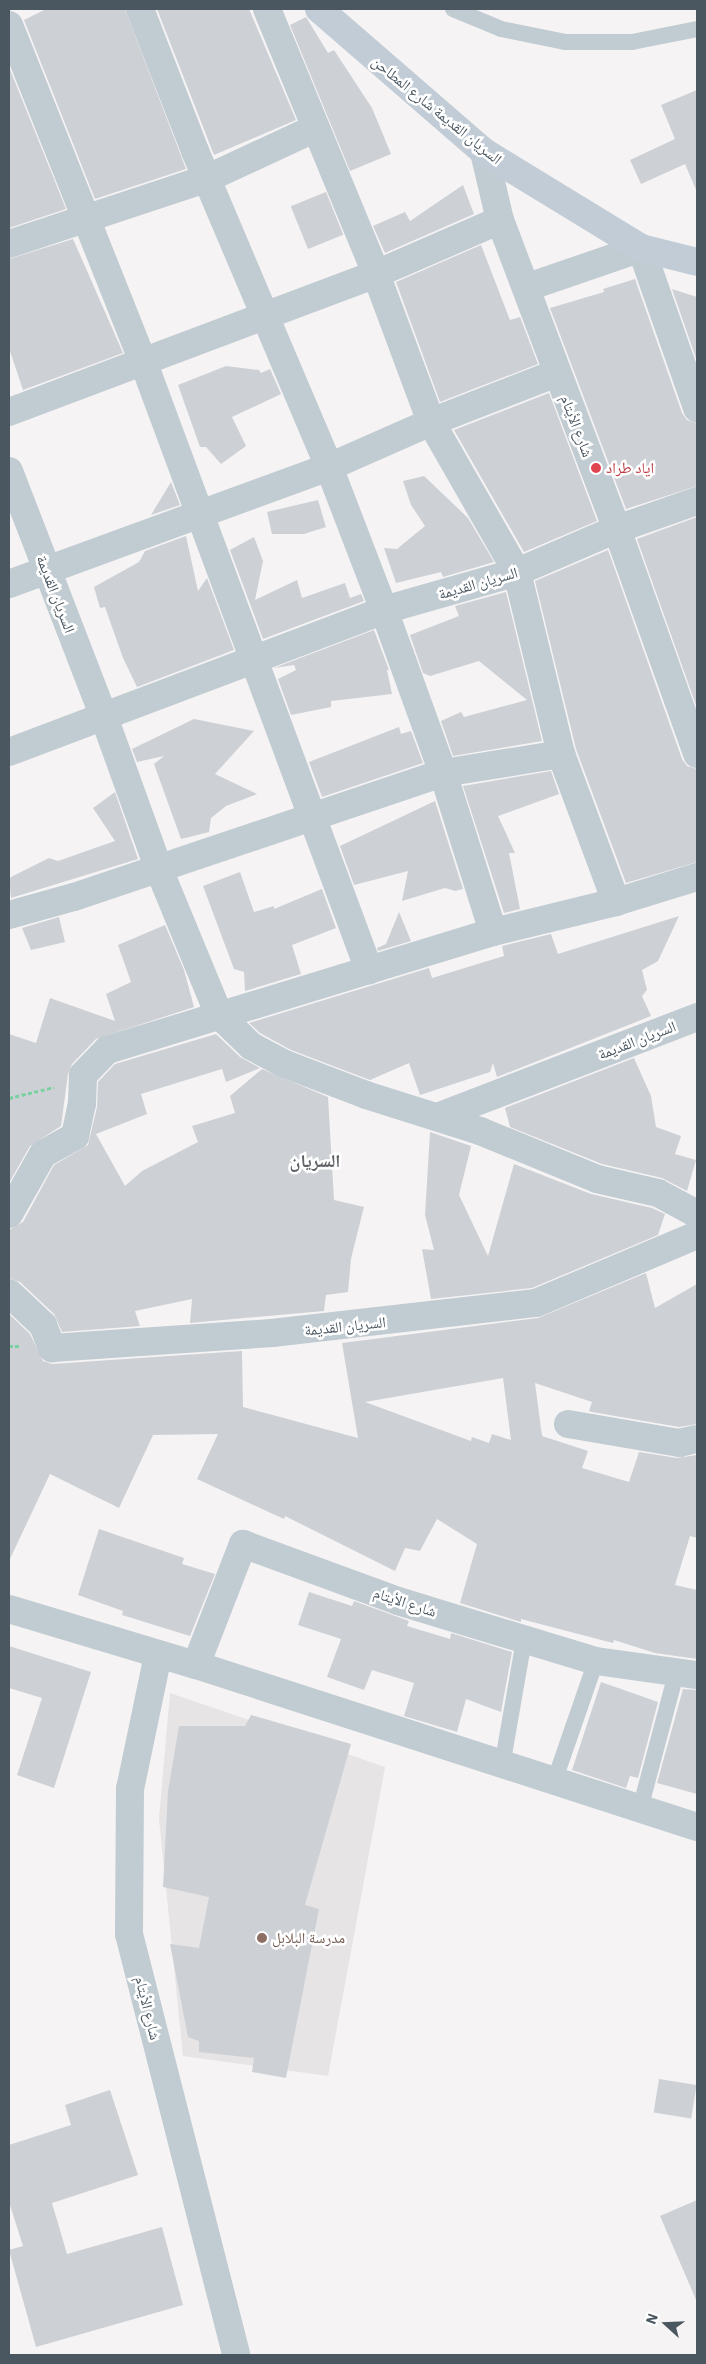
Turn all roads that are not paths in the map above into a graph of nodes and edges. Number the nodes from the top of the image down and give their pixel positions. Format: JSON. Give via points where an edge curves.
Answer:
{"nodes":[{"id":1,"x":140,"y":9,"type":"edge"},
{"id":2,"x":267,"y":9,"type":"edge"},
{"id":3,"x":319,"y":9,"type":"edge"},
{"id":4,"x":454,"y":9,"type":"edge"},
{"id":5,"x":9,"y":25,"type":"edge"},
{"id":6,"x":697,"y":30,"type":"edge"},
{"id":7,"x":316,"y":128,"type":"junction"},
{"id":8,"x":484,"y":152,"type":"junction"},
{"id":9,"x":206,"y":179,"type":"junction"},
{"id":10,"x":85,"y":217,"type":"junction"},
{"id":11,"x":500,"y":220,"type":"junction"},
{"id":12,"x":9,"y":244,"type":"edge"},
{"id":13,"x":641,"y":248,"type":"junction"},
{"id":14,"x":697,"y":262,"type":"edge"},
{"id":15,"x":376,"y":274,"type":"junction"},
{"id":16,"x":528,"y":287,"type":"junction"},
{"id":17,"x":264,"y":315,"type":"junction"},
{"id":18,"x":143,"y":361,"type":"junction"},
{"id":19,"x":557,"y":373,"type":"junction"},
{"id":20,"x":697,"y":408,"type":"edge"},
{"id":21,"x":9,"y":412,"type":"edge"},
{"id":22,"x":431,"y":422,"type":"junction"},
{"id":23,"x":329,"y":466,"type":"junction"},
{"id":24,"x":9,"y":471,"type":"edge"},
{"id":25,"x":697,"y":501,"type":"edge"},
{"id":26,"x":200,"y":514,"type":"junction"},
{"id":27,"x":617,"y":529,"type":"junction"},
{"id":28,"x":46,"y":571,"type":"junction"},
{"id":29,"x":517,"y":572,"type":"junction"},
{"id":30,"x":9,"y":584,"type":"edge"},
{"id":31,"x":384,"y":610,"type":"junction"},
{"id":32,"x":256,"y":658,"type":"junction"},
{"id":33,"x":104,"y":716,"type":"junction"},
{"id":34,"x":9,"y":752,"type":"edge"},
{"id":35,"x":561,"y":754,"type":"junction"},
{"id":36,"x":697,"y":754,"type":"edge"},
{"id":37,"x":443,"y":773,"type":"junction"},
{"id":38,"x":313,"y":816,"type":"junction"},
{"id":39,"x":158,"y":867,"type":"junction"},
{"id":40,"x":697,"y":878,"type":"edge"},
{"id":41,"x":616,"y":902,"type":"junction"},
{"id":42,"x":9,"y":915,"type":"edge"},
{"id":43,"x":493,"y":932,"type":"junction"},
{"id":44,"x":369,"y":970,"type":"junction"},
{"id":45,"x":219,"y":1015,"type":"junction"},
{"id":46,"x":697,"y":1017,"type":"edge"},
{"id":47,"x":437,"y":1117,"type":"junction"},
{"id":48,"x":9,"y":1214,"type":"edge"},
{"id":49,"x":697,"y":1231,"type":"edge"},
{"id":50,"x":9,"y":1292,"type":"edge"},
{"id":51,"x":568,"y":1424,"type":"dead end"},
{"id":52,"x":697,"y":1439,"type":"edge"},
{"id":53,"x":9,"y":1609,"type":"edge"},
{"id":54,"x":524,"y":1640,"type":"junction"},
{"id":55,"x":158,"y":1655,"type":"junction"},
{"id":56,"x":596,"y":1661,"type":"junction"},
{"id":57,"x":196,"y":1665,"type":"junction"},
{"id":58,"x":687,"y":1672,"type":"edge"},
{"id":59,"x":502,"y":1766,"type":"junction"},
{"id":60,"x":554,"y":1782,"type":"junction"},
{"id":61,"x":640,"y":1809,"type":"junction"},
{"id":62,"x":697,"y":1827,"type":"edge"},
{"id":63,"x":236,"y":2355,"type":"edge"}],
"edges":[{"from":1,"to":9,"type":"street"},
{"from":2,"to":7,"type":"street"},
{"from":3,"to":8,"type":"street","name":"السريان القديمة شارع المطاحن"},
{"from":4,"to":6,"type":"lane","via":[[501,29],[565,42],[632,42]]},
{"from":5,"to":10,"type":"street"},
{"from":7,"to":9,"type":"street"},
{"from":7,"to":15,"type":"street"},
{"from":8,"to":11,"type":"street","name":"شارع الأيتام"},
{"from":8,"to":13,"type":"street","name":"السريان القديمة شارع المطاحن"},
{"from":9,"to":10,"type":"street"},
{"from":9,"to":17,"type":"street"},
{"from":10,"to":12,"type":"street"},
{"from":10,"to":18,"type":"street"},
{"from":11,"to":15,"type":"street"},
{"from":11,"to":16,"type":"street","name":"شارع الأيتام"},
{"from":13,"to":14,"type":"street","name":"السريان القديمة شارع المطاحن"},
{"from":13,"to":16,"type":"street"},
{"from":13,"to":20,"type":"street"},
{"from":15,"to":17,"type":"street"},
{"from":15,"to":22,"type":"street"},
{"from":16,"to":19,"type":"street","name":"شارع الأيتام"},
{"from":17,"to":18,"type":"street"},
{"from":17,"to":23,"type":"street"},
{"from":18,"to":21,"type":"street"},
{"from":18,"to":26,"type":"street"},
{"from":19,"to":22,"type":"street"},
{"from":19,"to":27,"type":"street","name":"شارع الأيتام"},
{"from":22,"to":23,"type":"street"},
{"from":22,"to":29,"type":"street"},
{"from":23,"to":26,"type":"street"},
{"from":23,"to":31,"type":"street"},
{"from":24,"to":28,"type":"street","name":"السريان القديمة"},
{"from":25,"to":27,"type":"street","name":"السريان القديمة"},
{"from":26,"to":28,"type":"street"},
{"from":26,"to":32,"type":"street"},
{"from":27,"to":29,"type":"street","name":"السريان القديمة"},
{"from":27,"to":36,"type":"street","name":"شارع الأيتام"},
{"from":28,"to":30,"type":"street"},
{"from":28,"to":33,"type":"street","name":"السريان القديمة"},
{"from":29,"to":31,"type":"street","name":"السريان القديمة"},
{"from":29,"to":35,"type":"street"},
{"from":31,"to":32,"type":"street","name":"السريان القديمة"},
{"from":31,"to":37,"type":"street"},
{"from":32,"to":33,"type":"street","name":"السريان القديمة"},
{"from":32,"to":38,"type":"street"},
{"from":33,"to":34,"type":"street","name":"السريان القديمة"},
{"from":33,"to":39,"type":"street","name":"السريان القديمة"},
{"from":35,"to":37,"type":"street"},
{"from":35,"to":41,"type":"street"},
{"from":37,"to":38,"type":"street"},
{"from":37,"to":43,"type":"street"},
{"from":38,"to":39,"type":"street"},
{"from":38,"to":44,"type":"street"},
{"from":39,"to":42,"type":"street"},
{"from":39,"to":45,"type":"street","name":"السريان القديمة"},
{"from":40,"to":41,"type":"street"},
{"from":41,"to":43,"type":"street"},
{"from":43,"to":44,"type":"street"},
{"from":44,"to":45,"type":"street"},
{"from":45,"to":47,"type":"street","name":"السريان القديمة","via":[[251,1046],[285,1064]]},
{"from":45,"to":48,"type":"street","via":[[107,1050],[83,1076],[82,1104],[75,1136],[43,1154]]},
{"from":46,"to":47,"type":"street","name":"السريان القديمة"},
{"from":47,"to":49,"type":"street","name":"السريان القديمة","via":[[597,1179],[658,1193]]},
{"from":49,"to":50,"type":"street","name":"السريان القديمة","via":[[536,1304],[272,1333],[52,1348],[43,1325]]},
{"from":51,"to":52,"type":"street","via":[[679,1443]]},
{"from":53,"to":55,"type":"street"},
{"from":54,"to":56,"type":"street","name":"شارع الأيتام"},
{"from":54,"to":57,"type":"street","name":"شارع الأيتام","via":[[398,1601],[243,1544]]},
{"from":54,"to":59,"type":"lane"},
{"from":55,"to":57,"type":"street"},
{"from":55,"to":63,"type":"street","name":"شارع الأيتام","via":[[130,1788],[129,1934]]},
{"from":56,"to":58,"type":"street","name":"شارع الأيتام"},
{"from":56,"to":60,"type":"lane"},
{"from":57,"to":59,"type":"street"},
{"from":58,"to":61,"type":"lane"},
{"from":59,"to":60,"type":"street"},
{"from":60,"to":61,"type":"street"},
{"from":61,"to":62,"type":"street"}]}
